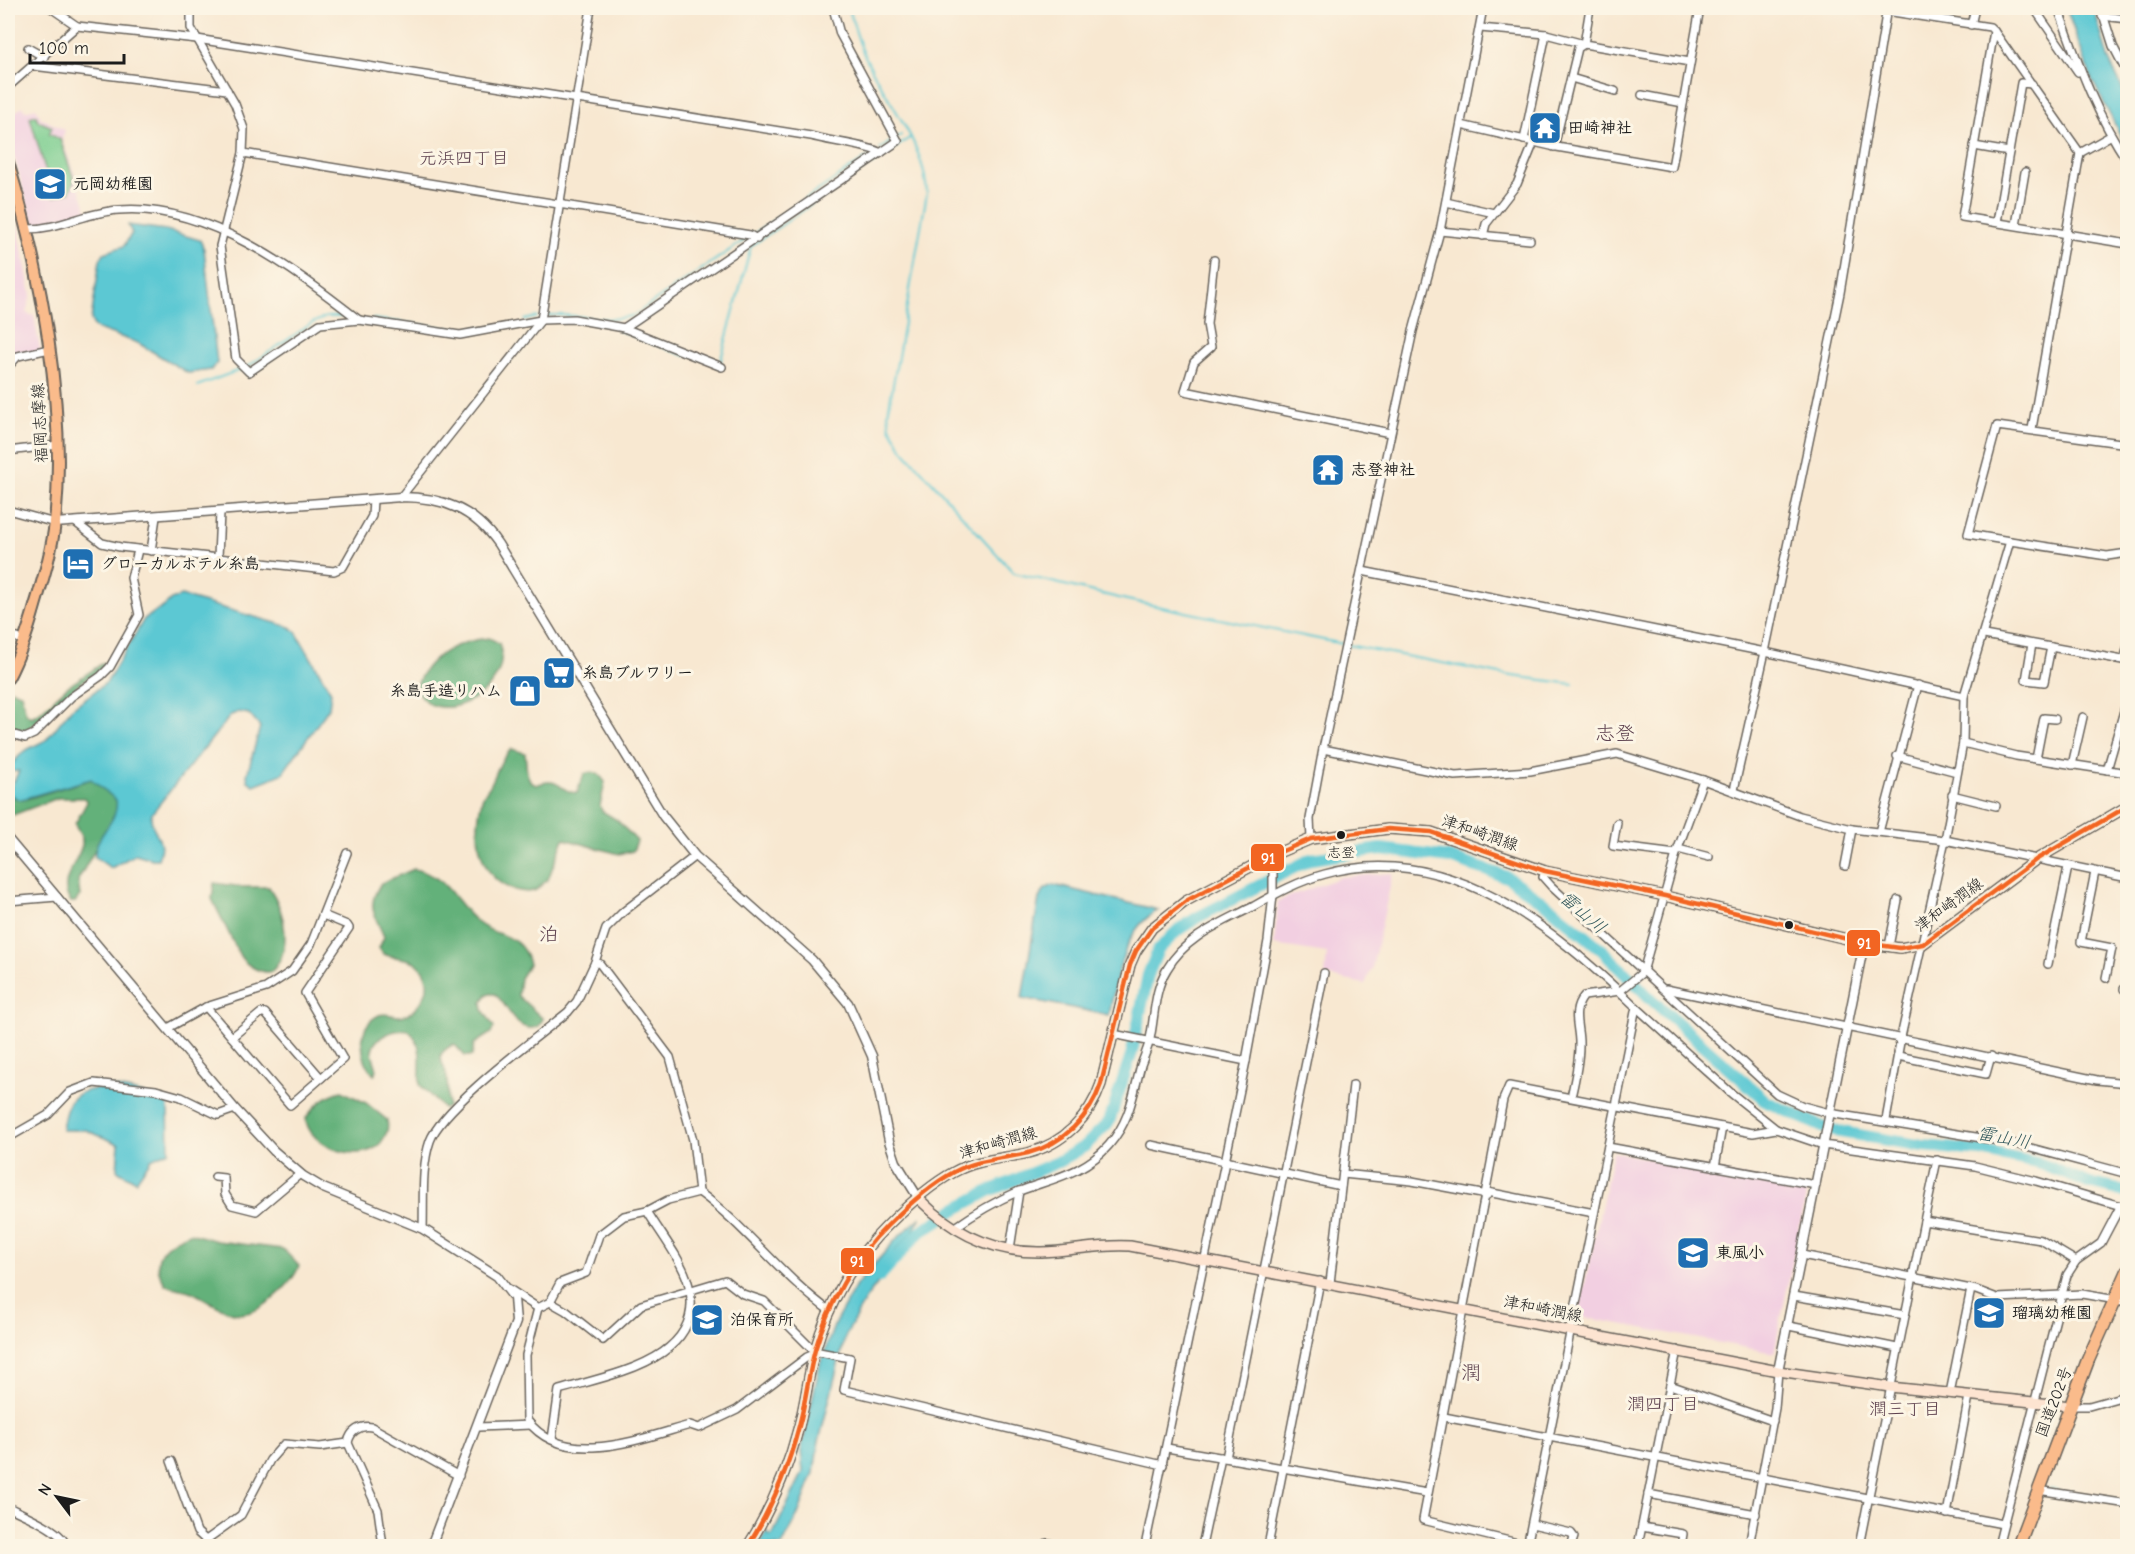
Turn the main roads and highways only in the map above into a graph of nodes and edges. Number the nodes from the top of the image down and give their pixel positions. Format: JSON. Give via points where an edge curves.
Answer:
{"nodes":[{"id":1,"x":8,"y":162,"type":"edge"},
{"id":2,"x":8,"y":678,"type":"edge"},
{"id":3,"x":2127,"y":806,"type":"edge"},
{"id":4,"x":919,"y":1199,"type":"junction"},
{"id":5,"x":2127,"y":1271,"type":"edge"},
{"id":6,"x":2122,"y":1300,"type":"edge"},
{"id":7,"x":2071,"y":1406,"type":"junction"},
{"id":8,"x":748,"y":1546,"type":"edge"},
{"id":9,"x":2018,"y":1546,"type":"edge"}],
"edges":[{"from":1,"to":2,"type":"main road","name":"福岡志摩線","via":[[49,349],[58,445],[55,523],[44,575]]},
{"from":3,"to":4,"type":"main road","name":"津和崎潤線","via":[[2037,859],[1916,947],[1864,943],[1545,870],[1431,832],[1388,829],[1311,839],[1186,901],[1152,928],[1133,958],[1094,1104],[1083,1120],[1056,1141],[1030,1152],[994,1158],[954,1172]]},
{"from":4,"to":7,"type":"main road","name":"津和崎潤線","via":[[952,1227],[986,1244],[1010,1249],[1042,1252],[1122,1245],[1778,1371]]},
{"from":4,"to":8,"type":"main road","name":"津和崎潤線","via":[[871,1242],[830,1311],[785,1473]]},
{"from":5,"to":6,"type":"highway","name":"国道202号"},
{"from":6,"to":7,"type":"highway","name":"国道202号"},
{"from":7,"to":9,"type":"highway","name":"国道202号"}]}
